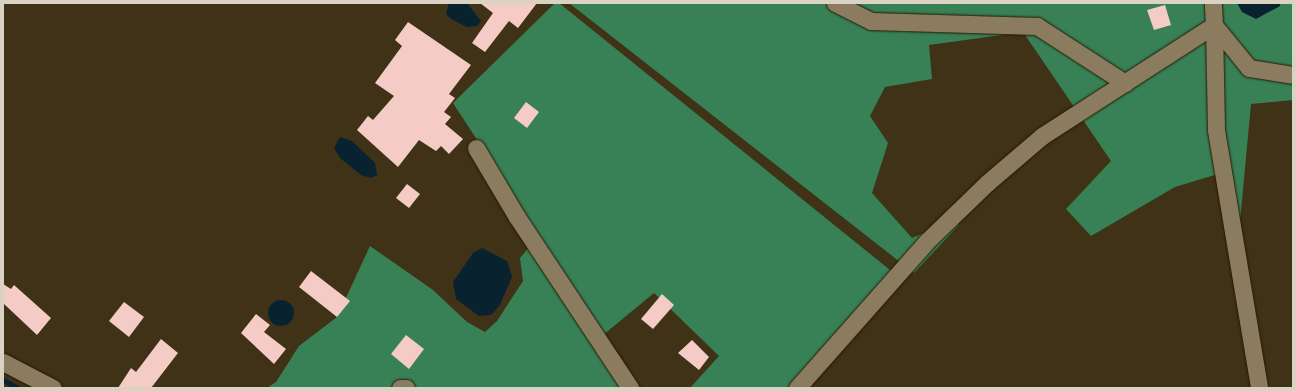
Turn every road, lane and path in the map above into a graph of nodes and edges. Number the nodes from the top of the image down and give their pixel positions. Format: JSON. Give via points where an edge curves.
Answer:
{"nodes":[{"id":1,"x":835,"y":3,"type":"edge"},
{"id":2,"x":1213,"y":3,"type":"edge"},
{"id":3,"x":1214,"y":26,"type":"junction"},
{"id":4,"x":1293,"y":76,"type":"edge"},
{"id":5,"x":1125,"y":83,"type":"junction"},
{"id":6,"x":476,"y":148,"type":"dead end"},
{"id":7,"x":3,"y":362,"type":"edge"},
{"id":8,"x":53,"y":388,"type":"edge"},
{"id":9,"x":400,"y":388,"type":"edge"},
{"id":10,"x":406,"y":388,"type":"edge"},
{"id":11,"x":630,"y":388,"type":"edge"},
{"id":12,"x":797,"y":388,"type":"edge"},
{"id":13,"x":1260,"y":388,"type":"edge"}],
"edges":[{"from":1,"to":5,"type":"street","via":[[871,21],[1036,26]]},
{"from":2,"to":3,"type":"street"},
{"from":3,"to":4,"type":"street","via":[[1249,68]]},
{"from":3,"to":5,"type":"street"},
{"from":3,"to":13,"type":"street","via":[[1216,130]]},
{"from":5,"to":12,"type":"street","via":[[1042,136],[987,183],[926,242]]},
{"from":6,"to":11,"type":"street","via":[[516,217]]},
{"from":7,"to":8,"type":"street"},
{"from":9,"to":10,"type":"street"}]}
